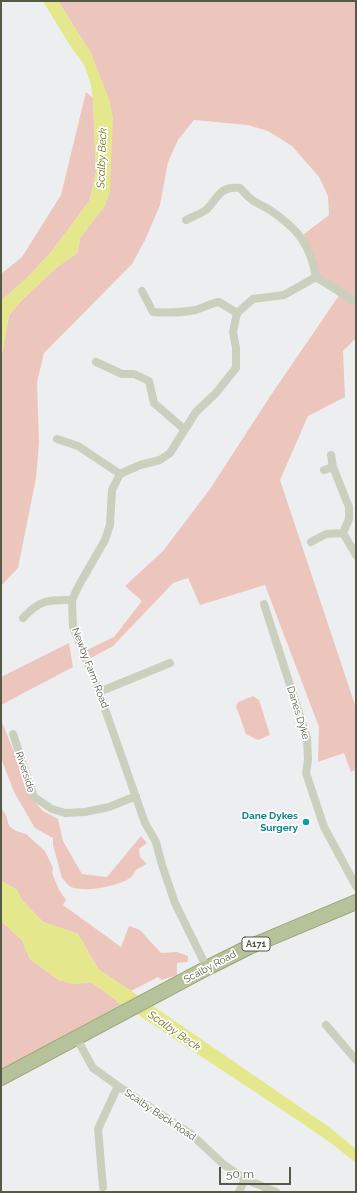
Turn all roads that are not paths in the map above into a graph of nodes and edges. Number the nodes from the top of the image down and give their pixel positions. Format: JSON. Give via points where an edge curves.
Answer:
{"nodes":[{"id":1,"x":186,"y":220,"type":"dead end"},
{"id":2,"x":316,"y":277,"type":"junction"},
{"id":3,"x":142,"y":291,"type":"dead end"},
{"id":4,"x":356,"y":302,"type":"edge"},
{"id":5,"x":238,"y":313,"type":"junction"},
{"id":6,"x":96,"y":362,"type":"dead end"},
{"id":7,"x":184,"y":429,"type":"junction"},
{"id":8,"x":57,"y":439,"type":"dead end"},
{"id":9,"x":331,"y":455,"type":"dead end"},
{"id":10,"x":333,"y":466,"type":"junction"},
{"id":11,"x":324,"y":470,"type":"dead end"},
{"id":12,"x":120,"y":474,"type":"junction"},
{"id":13,"x":343,"y":533,"type":"junction"},
{"id":14,"x":311,"y":542,"type":"dead end"},
{"id":15,"x":356,"y":555,"type":"edge"},
{"id":16,"x":356,"y":562,"type":"edge"},
{"id":17,"x":72,"y":600,"type":"junction"},
{"id":18,"x":264,"y":604,"type":"dead end"},
{"id":19,"x":23,"y":618,"type":"dead end"},
{"id":20,"x":170,"y":663,"type":"dead end"},
{"id":21,"x":99,"y":692,"type":"junction"},
{"id":22,"x":13,"y":734,"type":"dead end"},
{"id":23,"x":136,"y":796,"type":"junction"},
{"id":24,"x":356,"y":886,"type":"edge"},
{"id":25,"x":356,"y":902,"type":"edge"},
{"id":26,"x":207,"y":968,"type":"junction"},
{"id":27,"x":326,"y":1025,"type":"dead end"},
{"id":28,"x":77,"y":1039,"type":"junction"},
{"id":29,"x":356,"y":1060,"type":"edge"},
{"id":30,"x":1,"y":1078,"type":"edge"},
{"id":31,"x":118,"y":1086,"type":"junction"},
{"id":32,"x":245,"y":1179,"type":"junction"},
{"id":33,"x":103,"y":1187,"type":"dead end"},
{"id":34,"x":239,"y":1192,"type":"edge"},
{"id":35,"x":276,"y":1192,"type":"edge"}],
"edges":[{"from":1,"to":2,"type":"street","via":[[205,210],[230,187],[240,188],[250,199],[289,223],[304,240],[314,264]]},
{"from":2,"to":4,"type":"street"},
{"from":2,"to":5,"type":"street","via":[[284,296],[253,299]]},
{"from":3,"to":5,"type":"street","via":[[153,312],[195,310],[219,302]]},
{"from":5,"to":7,"type":"street","via":[[233,332],[236,368]]},
{"from":6,"to":7,"type":"street","via":[[122,374],[134,374],[149,381],[154,403]]},
{"from":7,"to":12,"type":"street","via":[[170,453],[160,460]]},
{"from":8,"to":12,"type":"street","via":[[78,446]]},
{"from":9,"to":10,"type":"street"},
{"from":10,"to":11,"type":"street"},
{"from":10,"to":13,"type":"street","via":[[349,507],[349,518]]},
{"from":12,"to":17,"type":"street","name":"Newby Farm Road","via":[[112,490],[110,525],[105,540]]},
{"from":13,"to":14,"type":"street","via":[[326,534]]},
{"from":13,"to":15,"type":"street"},
{"from":15,"to":16,"type":"street"},
{"from":17,"to":19,"type":"street","via":[[49,600],[33,606]]},
{"from":17,"to":21,"type":"street","name":"Newby Farm Road","via":[[73,627]]},
{"from":18,"to":24,"type":"street","name":"Danes Dyke","via":[[307,738],[306,773],[324,827]]},
{"from":20,"to":21,"type":"street"},
{"from":21,"to":23,"type":"street","name":"Newby Farm Road"},
{"from":22,"to":23,"type":"street","name":"Riverside","via":[[34,797],[52,809],[65,813],[85,812],[109,807]]},
{"from":23,"to":26,"type":"street","name":"Newby Farm Road","via":[[145,823],[156,842],[175,903]]},
{"from":25,"to":26,"type":"highway","name":"Scalby Road","number":"A171","via":[[249,947]]},
{"from":26,"to":28,"type":"highway","name":"Scalby Road","number":"A171"},
{"from":27,"to":29,"type":"street"},
{"from":28,"to":30,"type":"highway","number":"A171"},
{"from":28,"to":31,"type":"street","name":"Scalby Beck Road","via":[[93,1068]]},
{"from":31,"to":32,"type":"street","name":"Scalby Beck Road","via":[[191,1134],[223,1164]]},
{"from":31,"to":33,"type":"street","via":[[98,1129]]},
{"from":32,"to":34,"type":"street"},
{"from":32,"to":35,"type":"street","name":"Scalby Beck Road"}]}
